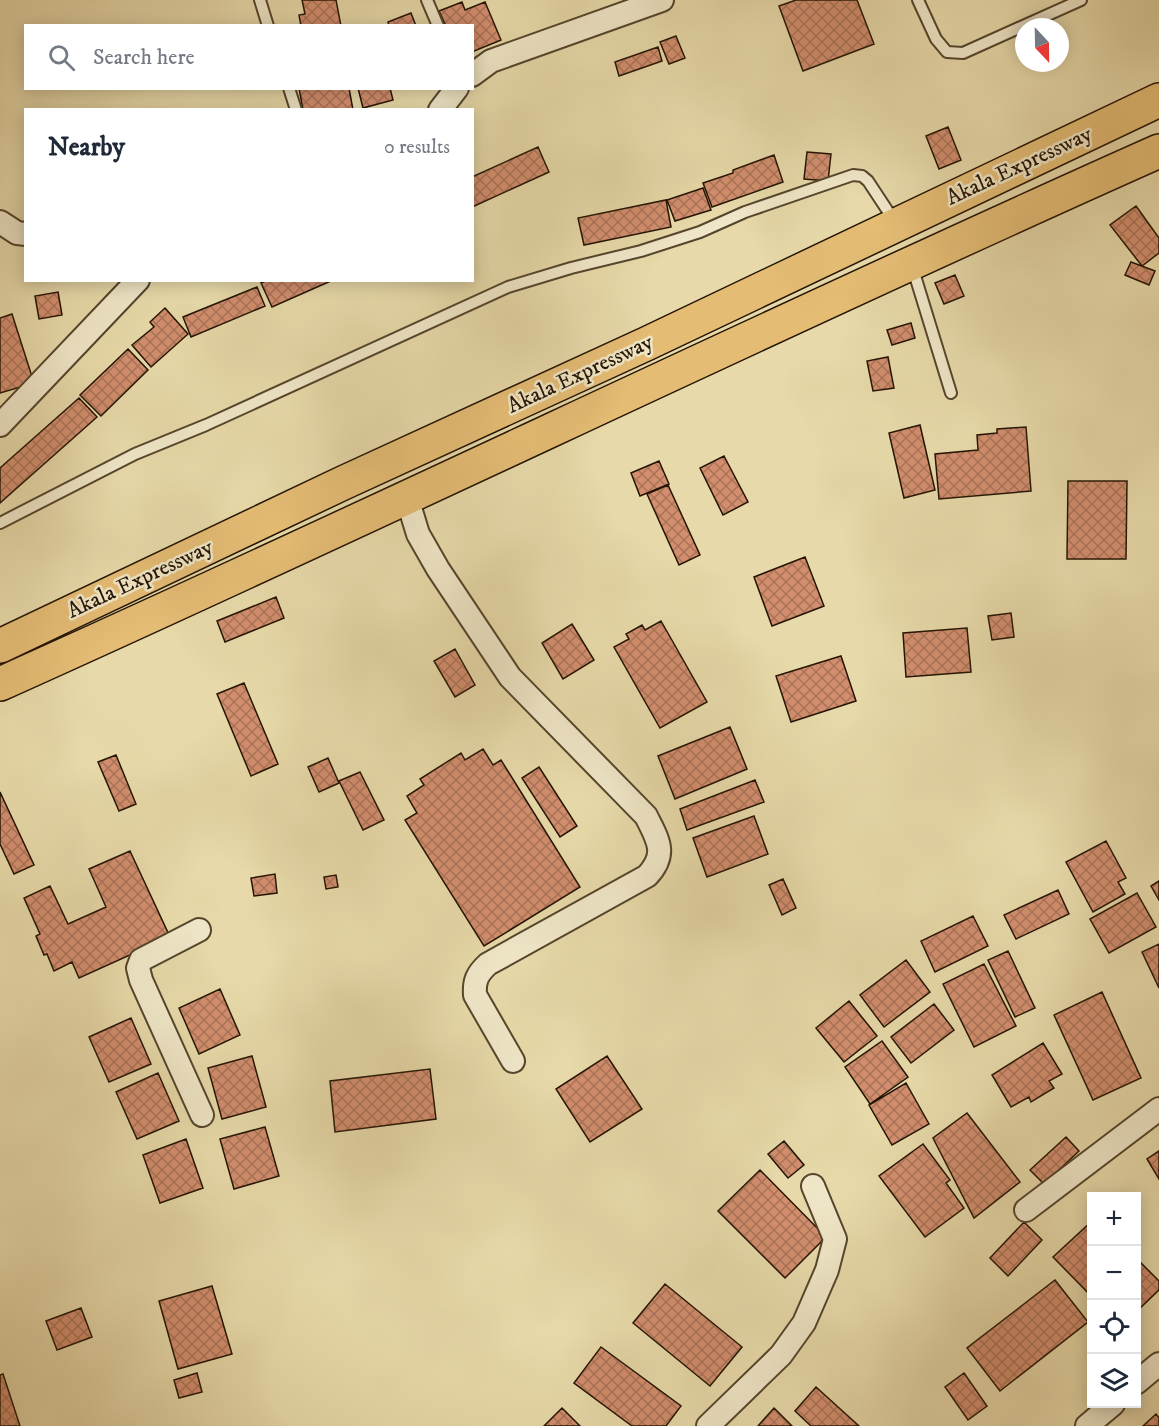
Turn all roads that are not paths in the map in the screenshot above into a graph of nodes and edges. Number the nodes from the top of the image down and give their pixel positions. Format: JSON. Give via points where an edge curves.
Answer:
{"nodes":[{"id":1,"x":260,"y":0,"type":"edge"},
{"id":2,"x":427,"y":0,"type":"edge"},
{"id":3,"x":662,"y":0,"type":"edge"},
{"id":4,"x":918,"y":0,"type":"edge"},
{"id":5,"x":1081,"y":0,"type":"edge"},
{"id":6,"x":267,"y":24,"type":"edge"},
{"id":7,"x":437,"y":24,"type":"edge"},
{"id":8,"x":474,"y":74,"type":"edge"},
{"id":9,"x":290,"y":90,"type":"edge"},
{"id":10,"x":455,"y":90,"type":"edge"},
{"id":11,"x":1159,"y":100,"type":"edge"},
{"id":12,"x":295,"y":108,"type":"edge"},
{"id":13,"x":442,"y":108,"type":"edge"},
{"id":14,"x":1159,"y":151,"type":"edge"},
{"id":15,"x":0,"y":222,"type":"edge"},
{"id":16,"x":897,"y":224,"type":"junction"},
{"id":17,"x":24,"y":234,"type":"edge"},
{"id":18,"x":911,"y":263,"type":"junction"},
{"id":19,"x":136,"y":282,"type":"edge"},
{"id":20,"x":951,"y":393,"type":"dead end"},
{"id":21,"x":0,"y":425,"type":"edge"},
{"id":22,"x":407,"y":498,"type":"junction"},
{"id":23,"x":0,"y":523,"type":"edge"},
{"id":24,"x":0,"y":646,"type":"edge"},
{"id":25,"x":0,"y":684,"type":"edge"},
{"id":26,"x":199,"y":930,"type":"dead end"},
{"id":27,"x":513,"y":1061,"type":"dead end"},
{"id":28,"x":1159,"y":1108,"type":"edge"},
{"id":29,"x":202,"y":1115,"type":"dead end"},
{"id":30,"x":813,"y":1186,"type":"dead end"},
{"id":31,"x":1026,"y":1210,"type":"dead end"},
{"id":32,"x":1159,"y":1364,"type":"edge"},
{"id":33,"x":1141,"y":1380,"type":"edge"},
{"id":34,"x":1108,"y":1408,"type":"edge"},
{"id":35,"x":708,"y":1426,"type":"edge"},
{"id":36,"x":1087,"y":1426,"type":"edge"}],
"edges":[{"from":1,"to":6,"type":"lane"},
{"from":2,"to":7,"type":"lane"},
{"from":3,"to":8,"type":"street","via":[[491,61]]},
{"from":4,"to":5,"type":"lane","via":[[936,39],[948,52],[963,53]]},
{"from":9,"to":12,"type":"lane"},
{"from":10,"to":13,"type":"street"},
{"from":11,"to":16,"type":"main road","name":"Akala Expressway"},
{"from":14,"to":18,"type":"main road","name":"Akala Expressway"},
{"from":15,"to":17,"type":"street"},
{"from":16,"to":23,"type":"lane","via":[[868,180],[853,175],[642,251],[508,287],[135,454]]},
{"from":16,"to":24,"type":"main road","name":"Akala Expressway"},
{"from":18,"to":20,"type":"lane"},
{"from":18,"to":22,"type":"main road","name":"Akala Expressway"},
{"from":19,"to":21,"type":"street"},
{"from":22,"to":25,"type":"main road","name":"Akala Expressway"},
{"from":22,"to":27,"type":"street","via":[[418,534],[438,569],[510,677],[646,816],[659,846],[660,858],[646,876],[488,964],[479,973],[474,983],[475,995]]},
{"from":26,"to":29,"type":"street","via":[[141,960],[138,968]]},
{"from":28,"to":31,"type":"street"},
{"from":30,"to":35,"type":"street","via":[[835,1239],[804,1323],[782,1355]]},
{"from":32,"to":33,"type":"street"},
{"from":34,"to":36,"type":"street"}]}
